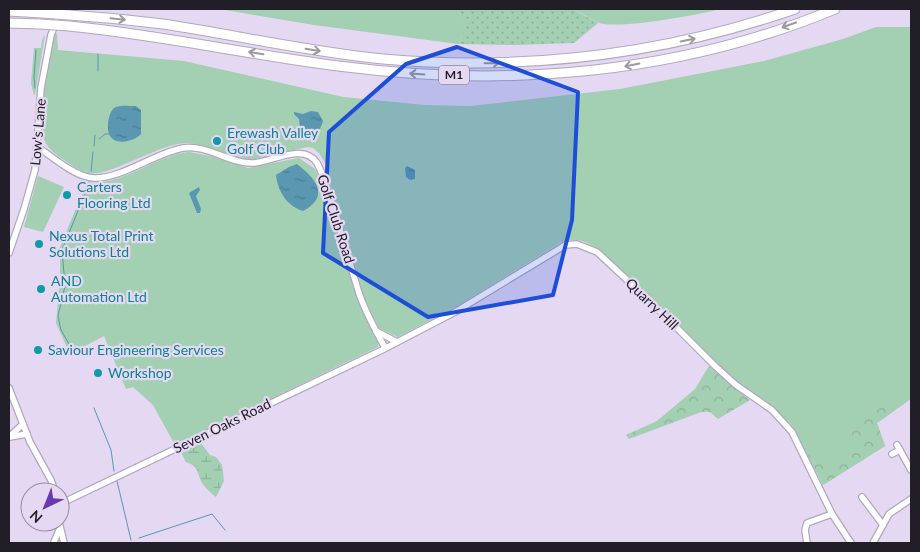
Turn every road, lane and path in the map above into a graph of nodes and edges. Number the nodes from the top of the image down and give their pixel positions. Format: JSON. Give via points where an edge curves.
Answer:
{"nodes":[{"id":1,"x":61,"y":9,"type":"edge"},
{"id":2,"x":795,"y":9,"type":"edge"},
{"id":3,"x":835,"y":9,"type":"edge"},
{"id":4,"x":9,"y":11,"type":"edge"},
{"id":5,"x":9,"y":23,"type":"edge"},
{"id":6,"x":38,"y":147,"type":"junction"},
{"id":7,"x":9,"y":253,"type":"edge"},
{"id":8,"x":376,"y":331,"type":"junction"},
{"id":9,"x":397,"y":342,"type":"junction"},
{"id":10,"x":384,"y":348,"type":"junction"},
{"id":11,"x":9,"y":388,"type":"edge"},
{"id":12,"x":23,"y":424,"type":"junction"},
{"id":13,"x":27,"y":434,"type":"junction"},
{"id":14,"x":9,"y":437,"type":"edge"},
{"id":15,"x":892,"y":454,"type":"dead end"},
{"id":16,"x":911,"y":470,"type":"edge"},
{"id":17,"x":52,"y":482,"type":"edge"},
{"id":18,"x":862,"y":497,"type":"dead end"},
{"id":19,"x":70,"y":499,"type":"edge"},
{"id":20,"x":911,"y":499,"type":"edge"},
{"id":21,"x":832,"y":514,"type":"junction"},
{"id":22,"x":883,"y":525,"type":"junction"},
{"id":23,"x":53,"y":542,"type":"edge"},
{"id":24,"x":64,"y":543,"type":"edge"},
{"id":25,"x":807,"y":543,"type":"edge"},
{"id":26,"x":851,"y":543,"type":"edge"},
{"id":27,"x":873,"y":543,"type":"edge"}],
"edges":[{"from":1,"to":6,"type":"street","name":"Low's Lane","via":[[51,36],[41,88]]},
{"from":4,"to":2,"type":"highway","number":"M1","one_way":true,"bridge":true,"via":[[164,25],[364,57],[494,63],[568,60],[652,47],[727,31]]},
{"from":3,"to":5,"type":"highway","number":"M1","one_way":true,"bridge":true,"via":[[711,50],[674,58],[596,71],[501,76],[428,75],[354,68],[148,35]]},
{"from":6,"to":7,"type":"street","name":"Low's Lane","via":[[29,192]]},
{"from":6,"to":8,"type":"street","name":"Golf Club Road","via":[[83,176],[96,178],[185,148],[248,163],[296,153],[307,155],[318,164],[358,290]]},
{"from":8,"to":9,"type":"street"},
{"from":8,"to":10,"type":"street","name":"Golf Club Road"},
{"from":9,"to":10,"type":"street","name":"Quarry Hill"},
{"from":9,"to":21,"type":"street","name":"Quarry Hill","via":[[454,312],[565,245],[585,246],[597,252],[624,276],[736,385],[772,410],[792,432]]},
{"from":10,"to":19,"type":"street","name":"Seven Oaks Road"},
{"from":11,"to":12,"type":"street"},
{"from":12,"to":13,"type":"street"},
{"from":12,"to":14,"type":"street"},
{"from":13,"to":14,"type":"street"},
{"from":13,"to":17,"type":"street"},
{"from":15,"to":16,"type":"street","via":[[899,447]]},
{"from":18,"to":22,"type":"street"},
{"from":20,"to":22,"type":"street","via":[[894,509]]},
{"from":21,"to":25,"type":"street","via":[[807,523]]},
{"from":21,"to":26,"type":"street","name":"Quarry Hill"},
{"from":22,"to":27,"type":"street"},
{"from":23,"to":24,"type":"street"}]}
